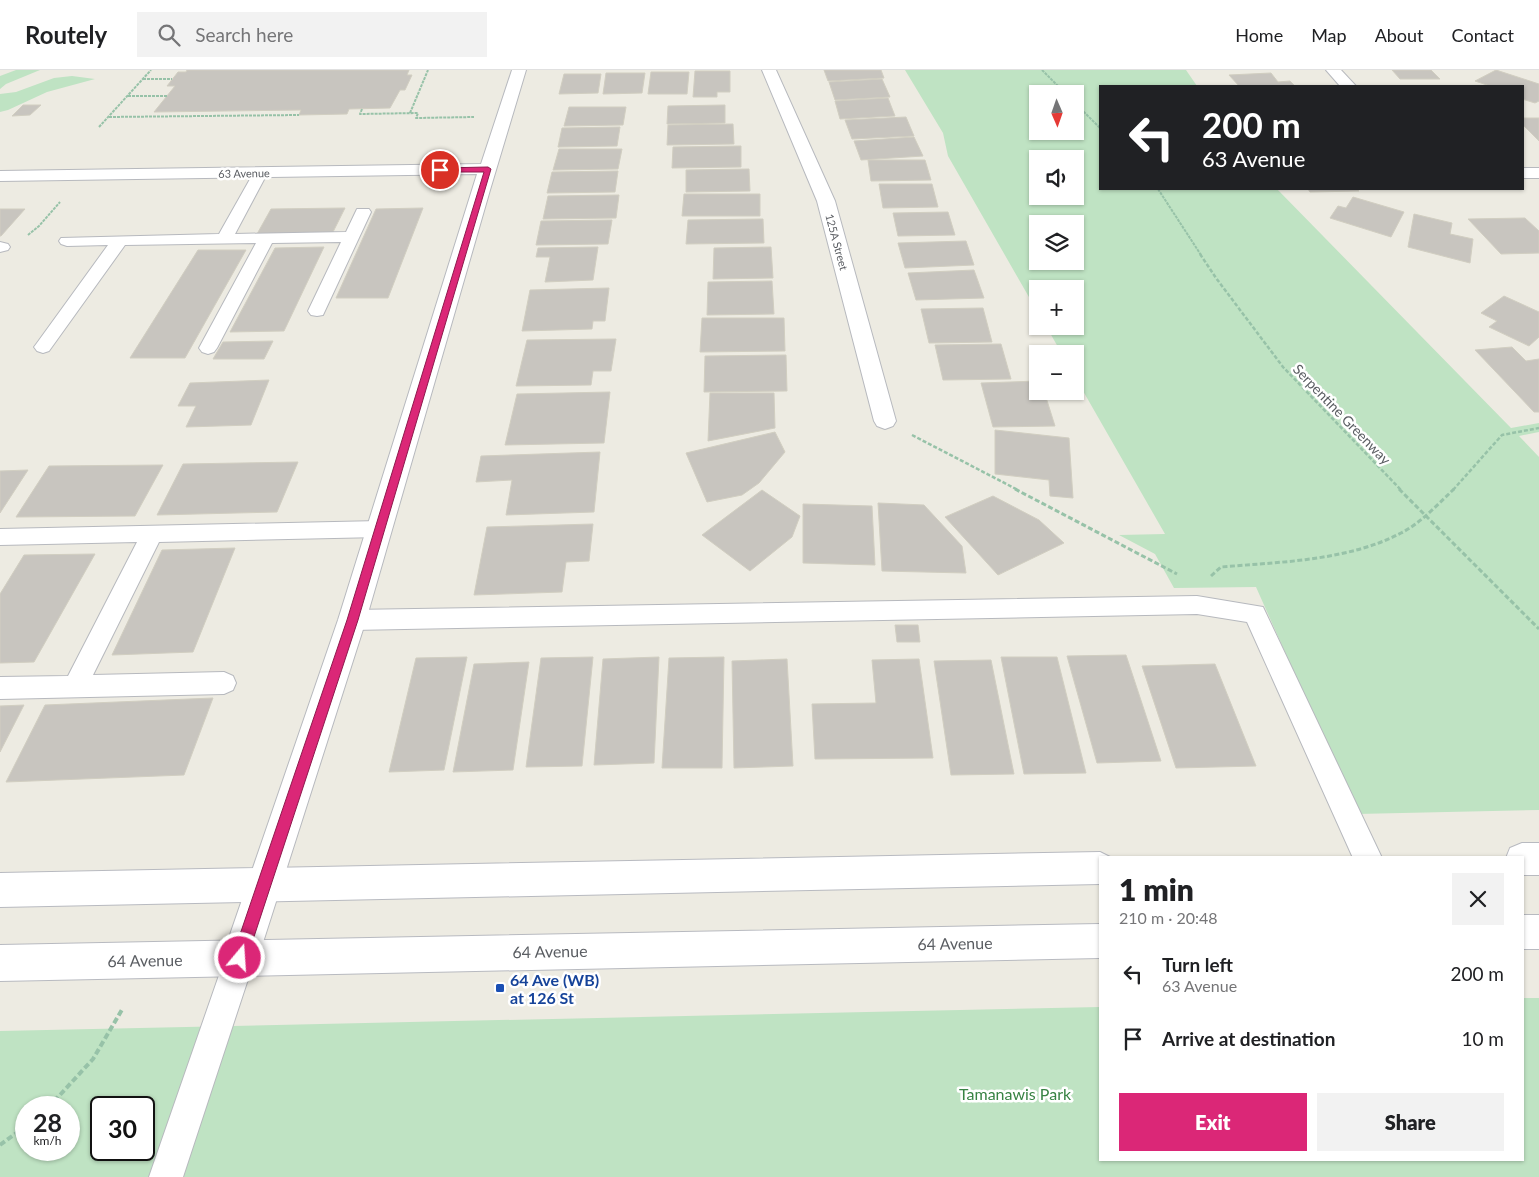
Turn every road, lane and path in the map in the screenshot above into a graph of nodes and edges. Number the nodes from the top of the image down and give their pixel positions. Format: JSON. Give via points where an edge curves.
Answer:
{"nodes":[{"id":1,"x":151,"y":70,"type":"edge"},
{"id":2,"x":428,"y":70,"type":"edge"},
{"id":3,"x":519,"y":70,"type":"edge"},
{"id":4,"x":770,"y":70,"type":"edge"},
{"id":5,"x":1042,"y":70,"type":"edge"},
{"id":6,"x":1333,"y":70,"type":"edge"},
{"id":7,"x":143,"y":79,"type":"junction"},
{"id":8,"x":172,"y":79,"type":"dead end"},
{"id":9,"x":1057,"y":85,"type":"edge"},
{"id":10,"x":1347,"y":85,"type":"edge"},
{"id":11,"x":127,"y":96,"type":"junction"},
{"id":12,"x":167,"y":96,"type":"dead end"},
{"id":13,"x":362,"y":109,"type":"dead end"},
{"id":14,"x":1084,"y":112,"type":"edge"},
{"id":15,"x":410,"y":113,"type":"junction"},
{"id":16,"x":299,"y":115,"type":"dead end"},
{"id":17,"x":505,"y":116,"type":"junction"},
{"id":18,"x":109,"y":117,"type":"junction"},
{"id":19,"x":99,"y":127,"type":"dead end"},
{"id":20,"x":1099,"y":127,"type":"edge"},
{"id":21,"x":488,"y":169,"type":"junction"},
{"id":22,"x":261,"y":172,"type":"junction"},
{"id":23,"x":1524,"y":173,"type":"edge"},
{"id":24,"x":1539,"y":173,"type":"edge"},
{"id":25,"x":0,"y":176,"type":"edge"},
{"id":26,"x":1159,"y":190,"type":"edge"},
{"id":27,"x":62,"y":199,"type":"dead end"},
{"id":28,"x":363,"y":212,"type":"dead end"},
{"id":29,"x":27,"y":236,"type":"dead end"},
{"id":30,"x":352,"y":236,"type":"junction"},
{"id":31,"x":267,"y":238,"type":"junction"},
{"id":32,"x":224,"y":239,"type":"junction"},
{"id":33,"x":120,"y":240,"type":"junction"},
{"id":34,"x":67,"y":241,"type":"dead end"},
{"id":35,"x":317,"y":311,"type":"dead end"},
{"id":36,"x":44,"y":347,"type":"dead end"},
{"id":37,"x":208,"y":348,"type":"dead end"},
{"id":38,"x":885,"y":421,"type":"joint"},
{"id":39,"x":1539,"y":428,"type":"edge"},
{"id":40,"x":1425,"y":516,"type":"junction"},
{"id":41,"x":380,"y":529,"type":"junction"},
{"id":42,"x":152,"y":534,"type":"junction"},
{"id":43,"x":0,"y":537,"type":"edge"},
{"id":44,"x":1198,"y":595,"type":"junction"},
{"id":45,"x":352,"y":620,"type":"junction"},
{"id":46,"x":1539,"y":629,"type":"edge"},
{"id":47,"x":224,"y":683,"type":"dead end"},
{"id":48,"x":75,"y":687,"type":"junction"},
{"id":49,"x":0,"y":688,"type":"edge"},
{"id":50,"x":1367,"y":856,"type":"edge"},
{"id":51,"x":1524,"y":859,"type":"edge"},
{"id":52,"x":1539,"y":859,"type":"edge"},
{"id":53,"x":1099,"y":868,"type":"edge"},
{"id":54,"x":263,"y":885,"type":"junction"},
{"id":55,"x":0,"y":890,"type":"edge"},
{"id":56,"x":1524,"y":932,"type":"edge"},
{"id":57,"x":1539,"y":932,"type":"edge"},
{"id":58,"x":1099,"y":941,"type":"edge"},
{"id":59,"x":240,"y":958,"type":"junction"},
{"id":60,"x":0,"y":962,"type":"edge"},
{"id":61,"x":124,"y":1008,"type":"dead end"},
{"id":62,"x":60,"y":1096,"type":"edge"},
{"id":63,"x":15,"y":1134,"type":"edge"},
{"id":64,"x":0,"y":1145,"type":"edge"},
{"id":65,"x":166,"y":1177,"type":"edge"}],
"edges":[{"from":1,"to":7,"type":"path"},
{"from":2,"to":15,"type":"path"},
{"from":3,"to":17,"type":"street"},
{"from":4,"to":38,"type":"street","name":"125A Street","via":[[826,201]]},
{"from":5,"to":9,"type":"path"},
{"from":6,"to":10,"type":"street"},
{"from":7,"to":8,"type":"path"},
{"from":7,"to":11,"type":"path"},
{"from":11,"to":12,"type":"path"},
{"from":11,"to":18,"type":"path"},
{"from":13,"to":15,"type":"path","via":[[360,114]]},
{"from":14,"to":20,"type":"path"},
{"from":15,"to":17,"type":"path","via":[[418,113],[416,118]]},
{"from":16,"to":18,"type":"path"},
{"from":17,"to":21,"type":"street"},
{"from":18,"to":19,"type":"path"},
{"from":21,"to":22,"type":"street","name":"63 Avenue"},
{"from":21,"to":41,"type":"street"},
{"from":22,"to":25,"type":"street","name":"63 Avenue"},
{"from":22,"to":32,"type":"lane"},
{"from":23,"to":24,"type":"street"},
{"from":26,"to":40,"type":"path","name":"Serpentine Greenway","via":[[1216,278],[1283,367]]},
{"from":27,"to":29,"type":"path"},
{"from":28,"to":30,"type":"lane"},
{"from":30,"to":31,"type":"lane"},
{"from":30,"to":35,"type":"lane"},
{"from":31,"to":32,"type":"lane"},
{"from":31,"to":37,"type":"lane"},
{"from":32,"to":33,"type":"lane"},
{"from":33,"to":34,"type":"lane"},
{"from":33,"to":36,"type":"lane"},
{"from":38,"to":44,"type":"path"},
{"from":39,"to":40,"type":"path","via":[[1502,435]]},
{"from":40,"to":44,"type":"path","via":[[1400,532],[1352,551],[1307,560],[1221,567]]},
{"from":40,"to":46,"type":"path","name":"Serpentine Greenway"},
{"from":41,"to":42,"type":"lane"},
{"from":41,"to":45,"type":"street"},
{"from":42,"to":43,"type":"lane"},
{"from":42,"to":48,"type":"lane"},
{"from":44,"to":45,"type":"lane"},
{"from":44,"to":50,"type":"lane","via":[[1255,614]]},
{"from":45,"to":54,"type":"street"},
{"from":47,"to":48,"type":"lane"},
{"from":48,"to":49,"type":"lane"},
{"from":51,"to":52,"type":"street"},
{"from":53,"to":54,"type":"street"},
{"from":54,"to":55,"type":"street"},
{"from":54,"to":59,"type":"street"},
{"from":56,"to":57,"type":"street"},
{"from":58,"to":59,"type":"street","name":"64 Avenue"},
{"from":59,"to":60,"type":"street","name":"64 Avenue"},
{"from":59,"to":65,"type":"lane"},
{"from":61,"to":62,"type":"path","via":[[94,1059]]},
{"from":63,"to":64,"type":"path"}]}
